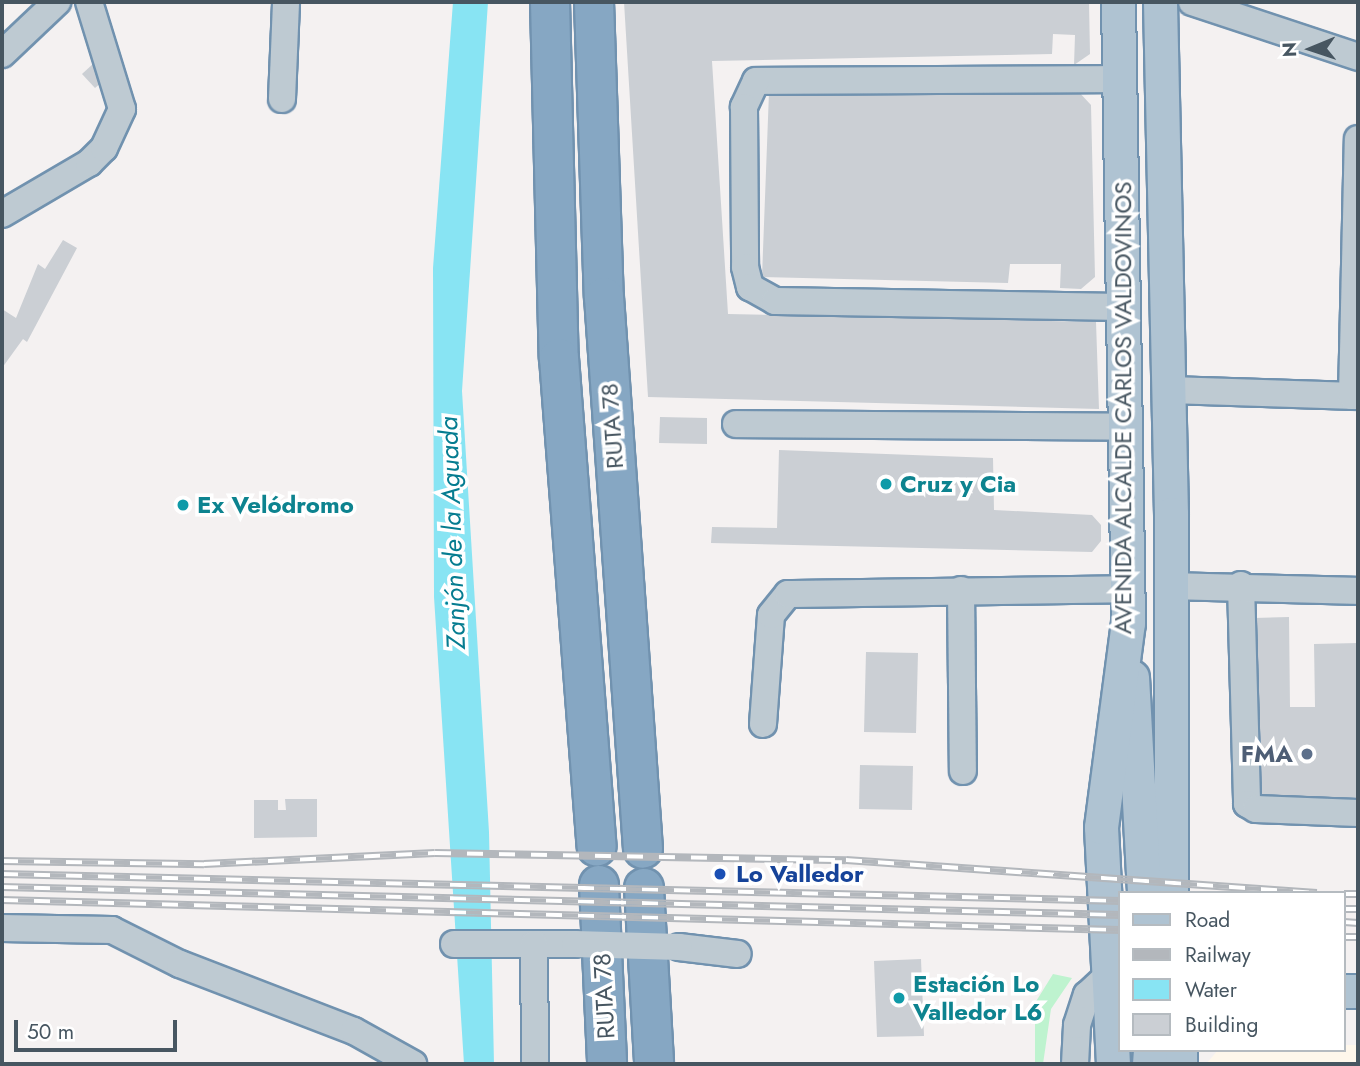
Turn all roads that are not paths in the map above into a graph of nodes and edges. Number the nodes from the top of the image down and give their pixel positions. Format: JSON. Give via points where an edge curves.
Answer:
{"nodes":[{"id":1,"x":286,"y":2,"type":"edge"},
{"id":2,"x":550,"y":2,"type":"edge"},
{"id":3,"x":594,"y":2,"type":"edge"},
{"id":4,"x":1118,"y":2,"type":"edge"},
{"id":5,"x":1160,"y":2,"type":"edge"},
{"id":6,"x":1192,"y":2,"type":"edge"},
{"id":7,"x":52,"y":6,"type":"edge"},
{"id":8,"x":92,"y":11,"type":"edge"},
{"id":9,"x":2,"y":54,"type":"edge"},
{"id":10,"x":1358,"y":57,"type":"edge"},
{"id":11,"x":1119,"y":79,"type":"junction"},
{"id":12,"x":282,"y":99,"type":"dead end"},
{"id":13,"x":1358,"y":139,"type":"edge"},
{"id":14,"x":2,"y":214,"type":"edge"},
{"id":15,"x":1123,"y":317,"type":"junction"},
{"id":16,"x":1167,"y":390,"type":"junction"},
{"id":17,"x":1355,"y":396,"type":"edge"},
{"id":18,"x":736,"y":424,"type":"dead end"},
{"id":19,"x":1124,"y":428,"type":"junction"},
{"id":20,"x":1241,"y":585,"type":"junction"},
{"id":21,"x":1172,"y":586,"type":"junction"},
{"id":22,"x":1128,"y":589,"type":"junction"},
{"id":23,"x":961,"y":590,"type":"junction"},
{"id":24,"x":1358,"y":591,"type":"edge"},
{"id":25,"x":1128,"y":623,"type":"junction"},
{"id":26,"x":763,"y":724,"type":"dead end"},
{"id":27,"x":962,"y":771,"type":"dead end"},
{"id":28,"x":1357,"y":813,"type":"edge"},
{"id":29,"x":597,"y":847,"type":"dead end"},
{"id":30,"x":643,"y":849,"type":"dead end"},
{"id":31,"x":599,"y":885,"type":"dead end"},
{"id":32,"x":644,"y":888,"type":"dead end"},
{"id":33,"x":1144,"y":891,"type":"edge"},
{"id":34,"x":1171,"y":891,"type":"edge"},
{"id":35,"x":2,"y":928,"type":"edge"},
{"id":36,"x":454,"y":944,"type":"dead end"},
{"id":37,"x":534,"y":944,"type":"junction"},
{"id":38,"x":738,"y":954,"type":"dead end"},
{"id":39,"x":1106,"y":977,"type":"junction"},
{"id":40,"x":413,"y":1064,"type":"edge"},
{"id":41,"x":535,"y":1064,"type":"edge"},
{"id":42,"x":607,"y":1064,"type":"edge"},
{"id":43,"x":654,"y":1064,"type":"edge"},
{"id":44,"x":1075,"y":1064,"type":"edge"},
{"id":45,"x":1113,"y":1064,"type":"edge"}],
"edges":[{"from":1,"to":12,"type":"street"},
{"from":2,"to":29,"type":"highway","name":"RUTA 78","via":[[559,358]]},
{"from":3,"to":30,"type":"highway","name":"RUTA 78","via":[[604,297]]},
{"from":4,"to":11,"type":"main road","name":"AVENIDA ALCALDE CARLOS VALDOVINOS"},
{"from":5,"to":16,"type":"main road","name":"AVENIDA ALCALDE CARLOS VALDOVINOS"},
{"from":6,"to":10,"type":"street"},
{"from":7,"to":8,"type":"street"},
{"from":7,"to":9,"type":"street"},
{"from":8,"to":14,"type":"street","via":[[123,97],[104,148]]},
{"from":11,"to":15,"type":"main road","name":"AVENIDA ALCALDE CARLOS VALDOVINOS"},
{"from":11,"to":15,"type":"street","via":[[756,81],[744,107],[745,267],[751,287],[775,301]]},
{"from":13,"to":17,"type":"street"},
{"from":15,"to":16,"type":"main road","via":[[1145,370]]},
{"from":15,"to":19,"type":"main road","name":"AVENIDA ALCALDE CARLOS VALDOVINOS"},
{"from":16,"to":17,"type":"street"},
{"from":16,"to":21,"type":"main road","name":"AVENIDA ALCALDE CARLOS VALDOVINOS"},
{"from":18,"to":19,"type":"street"},
{"from":19,"to":22,"type":"main road","name":"AVENIDA ALCALDE CARLOS VALDOVINOS"},
{"from":20,"to":21,"type":"street"},
{"from":20,"to":24,"type":"street"},
{"from":20,"to":28,"type":"street","via":[[1247,804],[1255,809]]},
{"from":21,"to":34,"type":"main road","name":"AVENIDA ALCALDE CARLOS VALDOVINOS"},
{"from":22,"to":23,"type":"street"},
{"from":22,"to":25,"type":"main road","name":"AVENIDA ALCALDE CARLOS VALDOVINOS"},
{"from":23,"to":26,"type":"street","via":[[788,594],[771,615]]},
{"from":23,"to":27,"type":"street"},
{"from":25,"to":33,"type":"main road"},
{"from":25,"to":39,"type":"main road","name":"AVENIDA ALCALDE CARLOS VALDOVINOS","via":[[1104,788]]},
{"from":31,"to":42,"type":"highway","name":"RUTA 78"},
{"from":32,"to":43,"type":"highway","name":"RUTA 78"},
{"from":35,"to":40,"type":"street","via":[[112,930],[180,964],[354,1031]]},
{"from":36,"to":37,"type":"street"},
{"from":37,"to":38,"type":"street","bridge":true,"via":[[679,947]]},
{"from":37,"to":41,"type":"street"},
{"from":39,"to":44,"type":"street","via":[[1084,1005]]},
{"from":39,"to":45,"type":"main road","name":"AVENIDA ALCALDE CARLOS VALDOVINOS"}]}
